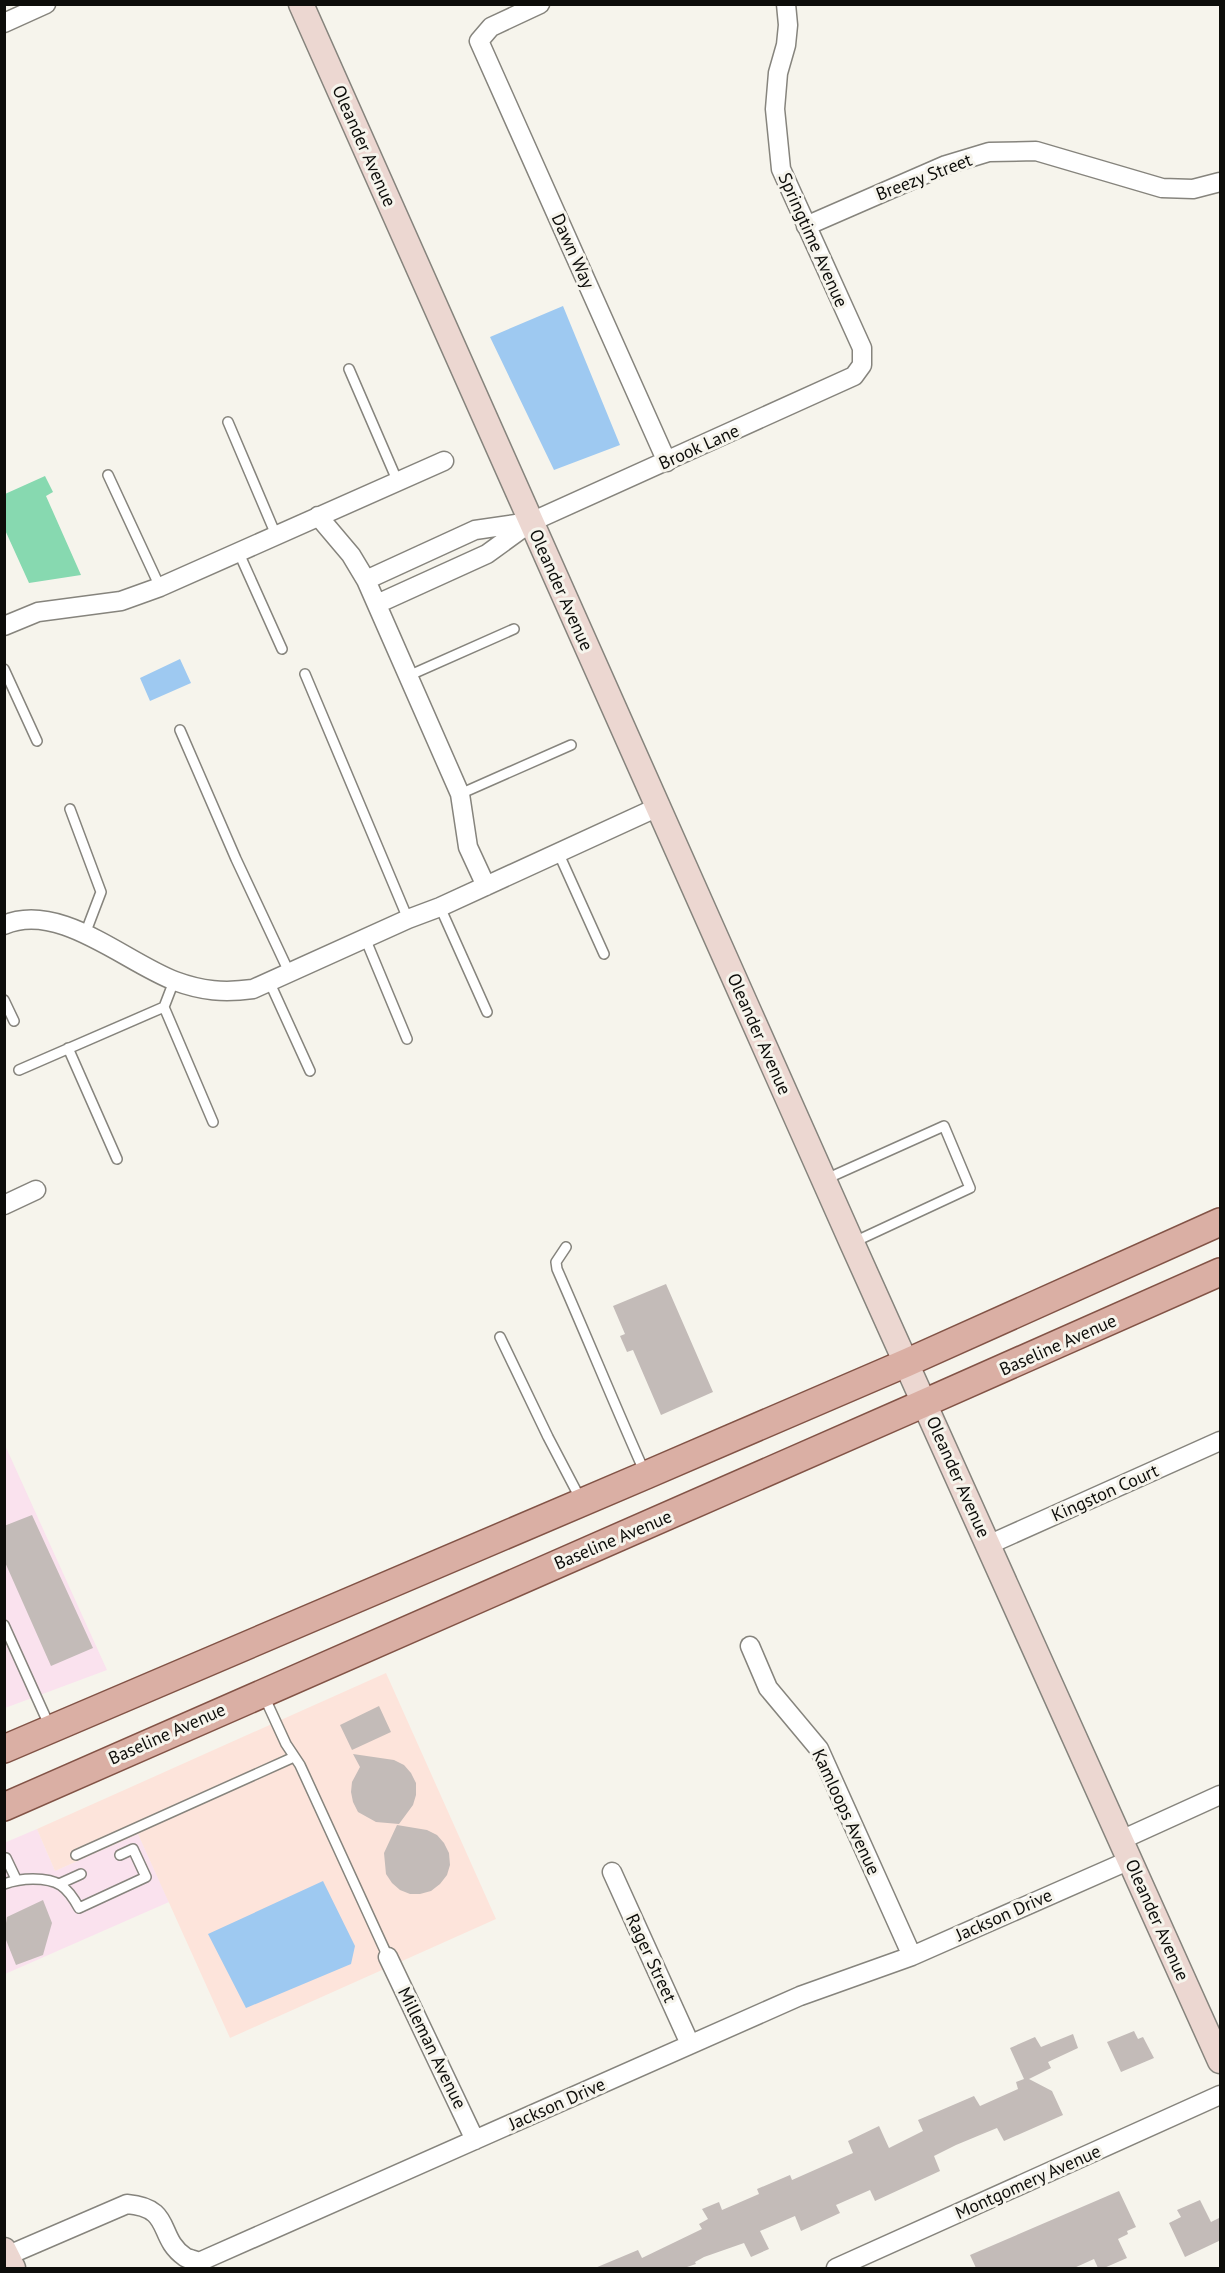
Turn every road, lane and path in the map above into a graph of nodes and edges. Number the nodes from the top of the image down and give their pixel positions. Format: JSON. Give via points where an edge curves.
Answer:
{"nodes":[{"id":1,"x":46,"y":4,"type":"edge"},
{"id":2,"x":301,"y":4,"type":"edge"},
{"id":3,"x":540,"y":4,"type":"edge"},
{"id":4,"x":786,"y":4,"type":"edge"},
{"id":5,"x":4,"y":23,"type":"edge"},
{"id":6,"x":1221,"y":182,"type":"edge"},
{"id":7,"x":806,"y":226,"type":"junction"},
{"id":8,"x":862,"y":365,"type":"joint"},
{"id":9,"x":349,"y":369,"type":"dead end"},
{"id":10,"x":228,"y":422,"type":"dead end"},
{"id":11,"x":444,"y":461,"type":"dead end"},
{"id":12,"x":667,"y":462,"type":"junction"},
{"id":13,"x":108,"y":475,"type":"dead end"},
{"id":14,"x":397,"y":480,"type":"junction"},
{"id":15,"x":318,"y":516,"type":"junction"},
{"id":16,"x":531,"y":522,"type":"junction"},
{"id":17,"x":276,"y":535,"type":"junction"},
{"id":18,"x":442,"y":545,"type":"junction"},
{"id":19,"x":238,"y":551,"type":"junction"},
{"id":20,"x":454,"y":569,"type":"junction"},
{"id":21,"x":366,"y":580,"type":"junction"},
{"id":22,"x":160,"y":587,"type":"junction"},
{"id":23,"x":376,"y":604,"type":"junction"},
{"id":24,"x":4,"y":626,"type":"edge"},
{"id":25,"x":514,"y":629,"type":"dead end"},
{"id":26,"x":282,"y":649,"type":"dead end"},
{"id":27,"x":4,"y":669,"type":"edge"},
{"id":28,"x":305,"y":674,"type":"dead end"},
{"id":29,"x":408,"y":676,"type":"junction"},
{"id":30,"x":180,"y":730,"type":"dead end"},
{"id":31,"x":37,"y":741,"type":"dead end"},
{"id":32,"x":571,"y":745,"type":"dead end"},
{"id":33,"x":460,"y":794,"type":"junction"},
{"id":34,"x":658,"y":807,"type":"junction"},
{"id":35,"x":70,"y":809,"type":"dead end"},
{"id":36,"x":558,"y":852,"type":"junction"},
{"id":37,"x":486,"y":886,"type":"junction"},
{"id":38,"x":440,"y":907,"type":"junction"},
{"id":39,"x":408,"y":919,"type":"junction"},
{"id":40,"x":4,"y":925,"type":"edge"},
{"id":41,"x":85,"y":934,"type":"junction"},
{"id":42,"x":365,"y":938,"type":"junction"},
{"id":43,"x":604,"y":954,"type":"dead end"},
{"id":44,"x":289,"y":972,"type":"junction"},
{"id":45,"x":174,"y":981,"type":"junction"},
{"id":46,"x":269,"y":981,"type":"junction"},
{"id":47,"x":4,"y":1000,"type":"edge"},
{"id":48,"x":164,"y":1007,"type":"junction"},
{"id":49,"x":487,"y":1012,"type":"dead end"},
{"id":50,"x":14,"y":1021,"type":"dead end"},
{"id":51,"x":407,"y":1039,"type":"dead end"},
{"id":52,"x":68,"y":1048,"type":"junction"},
{"id":53,"x":19,"y":1070,"type":"dead end"},
{"id":54,"x":310,"y":1071,"type":"dead end"},
{"id":55,"x":213,"y":1122,"type":"dead end"},
{"id":56,"x":117,"y":1159,"type":"dead end"},
{"id":57,"x":823,"y":1179,"type":"junction"},
{"id":58,"x":36,"y":1190,"type":"dead end"},
{"id":59,"x":4,"y":1205,"type":"edge"},
{"id":60,"x":1221,"y":1222,"type":"edge"},
{"id":61,"x":852,"y":1244,"type":"junction"},
{"id":62,"x":566,"y":1247,"type":"dead end"},
{"id":63,"x":1221,"y":1272,"type":"edge"},
{"id":64,"x":500,"y":1337,"type":"dead end"},
{"id":65,"x":906,"y":1363,"type":"junction"},
{"id":66,"x":925,"y":1404,"type":"junction"},
{"id":67,"x":1221,"y":1441,"type":"edge"},
{"id":68,"x":646,"y":1476,"type":"junction"},
{"id":69,"x":583,"y":1502,"type":"junction"},
{"id":70,"x":988,"y":1545,"type":"junction"},
{"id":71,"x":4,"y":1625,"type":"edge"},
{"id":72,"x":750,"y":1646,"type":"dead end"},
{"id":73,"x":262,"y":1692,"type":"junction"},
{"id":74,"x":51,"y":1729,"type":"junction"},
{"id":75,"x":4,"y":1749,"type":"edge"},
{"id":76,"x":294,"y":1757,"type":"junction"},
{"id":77,"x":1221,"y":1795,"type":"edge"},
{"id":78,"x":4,"y":1807,"type":"edge"},
{"id":79,"x":1126,"y":1850,"type":"junction"},
{"id":80,"x":76,"y":1855,"type":"dead end"},
{"id":81,"x":120,"y":1855,"type":"dead end"},
{"id":82,"x":5,"y":1857,"type":"edge"},
{"id":83,"x":612,"y":1872,"type":"dead end"},
{"id":84,"x":81,"y":1874,"type":"dead end"},
{"id":85,"x":16,"y":1879,"type":"junction"},
{"id":86,"x":4,"y":1884,"type":"edge"},
{"id":87,"x":59,"y":1884,"type":"junction"},
{"id":88,"x":912,"y":1956,"type":"junction"},
{"id":89,"x":388,"y":1957,"type":"joint"},
{"id":90,"x":690,"y":2044,"type":"junction"},
{"id":91,"x":1221,"y":2061,"type":"edge"},
{"id":92,"x":1221,"y":2095,"type":"edge"},
{"id":93,"x":475,"y":2140,"type":"junction"},
{"id":94,"x":7,"y":2258,"type":"edge"},
{"id":95,"x":836,"y":2268,"type":"edge"}],
"edges":[{"from":1,"to":5,"type":"street"},
{"from":2,"to":16,"type":"street","name":"Oleander Avenue"},
{"from":3,"to":12,"type":"street","name":"Dawn Way","via":[[491,27],[479,41]]},
{"from":4,"to":7,"type":"street","name":"Springtime Avenue","via":[[786,45],[778,73],[775,109],[777,141],[781,169]]},
{"from":6,"to":7,"type":"street","name":"Breezy Street","via":[[1193,189],[1162,188],[1036,151],[988,152],[946,165]]},
{"from":7,"to":8,"type":"street","name":"Springtime Avenue","via":[[862,348]]},
{"from":8,"to":12,"type":"street","name":"Brook Lane","via":[[854,376]]},
{"from":9,"to":14,"type":"lane"},
{"from":10,"to":17,"type":"lane"},
{"from":11,"to":14,"type":"street"},
{"from":12,"to":16,"type":"street","name":"Brook Lane"},
{"from":13,"to":22,"type":"lane"},
{"from":14,"to":15,"type":"street"},
{"from":15,"to":17,"type":"street"},
{"from":15,"to":21,"type":"street"},
{"from":16,"to":18,"type":"street","via":[[476,530]]},
{"from":16,"to":20,"type":"street","via":[[487,554]]},
{"from":16,"to":34,"type":"street","name":"Oleander Avenue"},
{"from":17,"to":19,"type":"street"},
{"from":18,"to":20,"type":"street"},
{"from":18,"to":21,"type":"street"},
{"from":19,"to":22,"type":"street"},
{"from":19,"to":26,"type":"lane"},
{"from":20,"to":23,"type":"street"},
{"from":21,"to":23,"type":"street"},
{"from":22,"to":24,"type":"street","via":[[121,601],[38,612]]},
{"from":23,"to":29,"type":"street"},
{"from":25,"to":29,"type":"lane"},
{"from":27,"to":31,"type":"lane"},
{"from":28,"to":39,"type":"lane"},
{"from":29,"to":33,"type":"street"},
{"from":30,"to":44,"type":"lane"},
{"from":32,"to":33,"type":"lane"},
{"from":33,"to":37,"type":"street","via":[[468,847]]},
{"from":34,"to":36,"type":"street"},
{"from":34,"to":57,"type":"street","name":"Oleander Avenue"},
{"from":35,"to":41,"type":"lane","via":[[101,892]]},
{"from":36,"to":37,"type":"street"},
{"from":36,"to":43,"type":"lane"},
{"from":37,"to":38,"type":"street"},
{"from":38,"to":39,"type":"street"},
{"from":38,"to":49,"type":"lane"},
{"from":39,"to":42,"type":"street"},
{"from":40,"to":41,"type":"street","via":[[19,919],[61,924]]},
{"from":41,"to":45,"type":"street"},
{"from":42,"to":44,"type":"street"},
{"from":42,"to":51,"type":"lane"},
{"from":44,"to":46,"type":"street"},
{"from":45,"to":46,"type":"street","via":[[226,993]]},
{"from":45,"to":48,"type":"lane"},
{"from":46,"to":54,"type":"lane"},
{"from":47,"to":50,"type":"lane"},
{"from":48,"to":52,"type":"lane"},
{"from":48,"to":55,"type":"lane"},
{"from":52,"to":53,"type":"lane"},
{"from":52,"to":56,"type":"lane"},
{"from":57,"to":61,"type":"street","name":"Oleander Avenue"},
{"from":57,"to":61,"type":"lane","via":[[944,1126],[970,1188]]},
{"from":58,"to":59,"type":"street"},
{"from":60,"to":65,"type":"main road"},
{"from":61,"to":65,"type":"street","name":"Oleander Avenue"},
{"from":62,"to":68,"type":"lane","via":[[556,1262],[557,1269]]},
{"from":63,"to":66,"type":"main road","name":"Baseline Avenue"},
{"from":64,"to":69,"type":"lane"},
{"from":65,"to":66,"type":"street","name":"Oleander Avenue"},
{"from":65,"to":68,"type":"main road"},
{"from":66,"to":70,"type":"street","name":"Oleander Avenue"},
{"from":66,"to":73,"type":"main road","name":"Baseline Avenue"},
{"from":67,"to":70,"type":"street","name":"Kingston Court"},
{"from":68,"to":69,"type":"main road"},
{"from":69,"to":74,"type":"main road"},
{"from":70,"to":79,"type":"street","name":"Oleander Avenue"},
{"from":71,"to":74,"type":"lane"},
{"from":72,"to":88,"type":"street","name":"Kamloops Avenue","via":[[768,1688],[819,1749]]},
{"from":73,"to":76,"type":"lane"},
{"from":73,"to":78,"type":"main road","name":"Baseline Avenue"},
{"from":74,"to":75,"type":"main road"},
{"from":76,"to":80,"type":"lane"},
{"from":76,"to":89,"type":"lane"},
{"from":77,"to":79,"type":"street","name":"Jackson Drive"},
{"from":79,"to":88,"type":"street","name":"Jackson Drive"},
{"from":79,"to":91,"type":"street","name":"Oleander Avenue"},
{"from":81,"to":87,"type":"lane","via":[[133,1849],[146,1877],[79,1908],[71,1893]]},
{"from":82,"to":85,"type":"lane"},
{"from":83,"to":90,"type":"street","name":"Rager Street"},
{"from":84,"to":87,"type":"lane"},
{"from":85,"to":86,"type":"lane"},
{"from":85,"to":87,"type":"lane","via":[[51,1879]]},
{"from":88,"to":90,"type":"street","name":"Jackson Drive","via":[[800,1996]]},
{"from":89,"to":93,"type":"street","name":"Milleman Avenue"},
{"from":90,"to":93,"type":"street","name":"Jackson Drive"},
{"from":92,"to":95,"type":"street","name":"Montgomery Avenue"},
{"from":93,"to":94,"type":"street","name":"Jackson Drive","via":[[199,2262],[178,2249],[158,2214],[141,2205],[127,2204]]}]}
